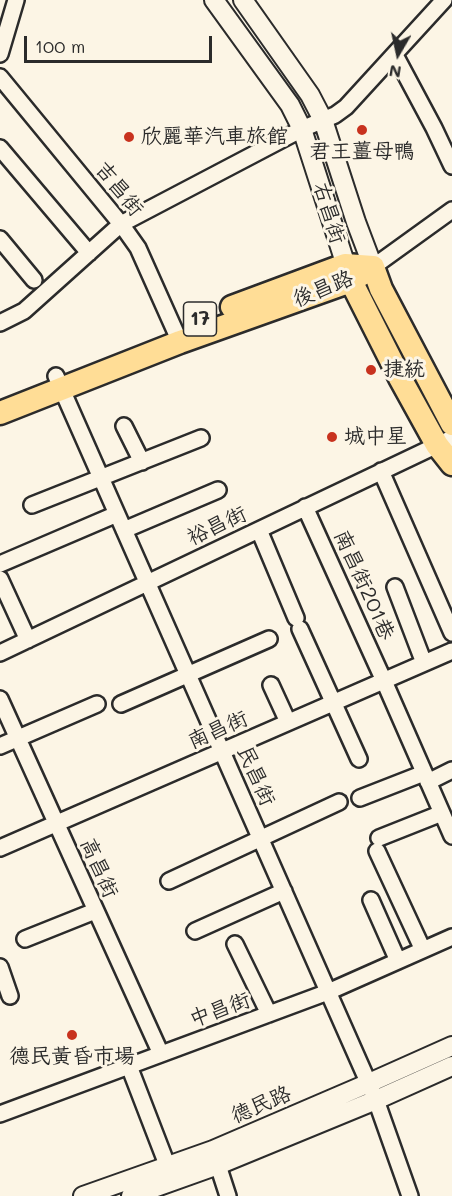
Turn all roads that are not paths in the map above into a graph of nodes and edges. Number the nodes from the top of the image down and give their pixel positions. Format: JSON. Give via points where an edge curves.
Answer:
{"nodes":[{"id":1,"x":16,"y":0,"type":"edge"},
{"id":2,"x":214,"y":0,"type":"edge"},
{"id":3,"x":243,"y":0,"type":"edge"},
{"id":4,"x":444,"y":0,"type":"edge"},
{"id":5,"x":0,"y":54,"type":"edge"},
{"id":6,"x":395,"y":55,"type":"junction"},
{"id":7,"x":0,"y":77,"type":"edge"},
{"id":8,"x":323,"y":120,"type":"junction"},
{"id":9,"x":302,"y":129,"type":"junction"},
{"id":10,"x":0,"y":148,"type":"edge"},
{"id":11,"x":452,"y":166,"type":"edge"},
{"id":12,"x":452,"y":210,"type":"edge"},
{"id":13,"x":121,"y":224,"type":"junction"},
{"id":14,"x":0,"y":239,"type":"edge"},
{"id":15,"x":89,"y":253,"type":"junction"},
{"id":16,"x":373,"y":267,"type":"junction"},
{"id":17,"x":348,"y":273,"type":"junction"},
{"id":18,"x":34,"y":280,"type":"dead end"},
{"id":19,"x":0,"y":323,"type":"edge"},
{"id":20,"x":177,"y":335,"type":"junction"},
{"id":21,"x":59,"y":383,"type":"junction"},
{"id":22,"x":0,"y":398,"type":"edge"},
{"id":23,"x":0,"y":413,"type":"edge"},
{"id":24,"x":452,"y":424,"type":"edge"},
{"id":25,"x":124,"y":426,"type":"dead end"},
{"id":26,"x":201,"y":438,"type":"dead end"},
{"id":27,"x":444,"y":441,"type":"edge"},
{"id":28,"x":142,"y":462,"type":"junction"},
{"id":29,"x":452,"y":464,"type":"edge"},
{"id":30,"x":381,"y":471,"type":"junction"},
{"id":31,"x":101,"y":478,"type":"junction"},
{"id":32,"x":218,"y":490,"type":"dead end"},
{"id":33,"x":32,"y":505,"type":"dead end"},
{"id":34,"x":305,"y":507,"type":"junction"},
{"id":35,"x":117,"y":514,"type":"junction"},
{"id":36,"x":124,"y":530,"type":"junction"},
{"id":37,"x":259,"y":530,"type":"junction"},
{"id":38,"x":0,"y":564,"type":"edge"},
{"id":39,"x":148,"y":583,"type":"junction"},
{"id":40,"x":2,"y":587,"type":"edge"},
{"id":41,"x":395,"y":587,"type":"dead end"},
{"id":42,"x":452,"y":633,"type":"edge"},
{"id":43,"x":269,"y":639,"type":"dead end"},
{"id":44,"x":28,"y":640,"type":"junction"},
{"id":45,"x":452,"y":651,"type":"edge"},
{"id":46,"x":0,"y":653,"type":"edge"},
{"id":47,"x":424,"y":663,"type":"junction"},
{"id":48,"x":188,"y":674,"type":"junction"},
{"id":49,"x":384,"y":681,"type":"junction"},
{"id":50,"x":271,"y":685,"type":"dead end"},
{"id":51,"x":0,"y":699,"type":"edge"},
{"id":52,"x":333,"y":702,"type":"junction"},
{"id":53,"x":97,"y":704,"type":"dead end"},
{"id":54,"x":121,"y":704,"type":"dead end"},
{"id":55,"x":288,"y":722,"type":"junction"},
{"id":56,"x":18,"y":739,"type":"junction"},
{"id":57,"x":0,"y":746,"type":"edge"},
{"id":58,"x":222,"y":751,"type":"junction"},
{"id":59,"x":359,"y":759,"type":"dead end"},
{"id":60,"x":452,"y":770,"type":"edge"},
{"id":61,"x":426,"y":777,"type":"junction"},
{"id":62,"x":360,"y":798,"type":"dead end"},
{"id":63,"x":339,"y":802,"type":"dead end"},
{"id":64,"x":442,"y":813,"type":"junction"},
{"id":65,"x":56,"y":824,"type":"junction"},
{"id":66,"x":452,"y":836,"type":"edge"},
{"id":67,"x":261,"y":839,"type":"junction"},
{"id":68,"x":0,"y":848,"type":"edge"},
{"id":69,"x":169,"y":881,"type":"dead end"},
{"id":70,"x":284,"y":891,"type":"junction"},
{"id":71,"x":371,"y":900,"type":"dead end"},
{"id":72,"x":95,"y":911,"type":"junction"},
{"id":73,"x":195,"y":931,"type":"dead end"},
{"id":74,"x":452,"y":937,"type":"edge"},
{"id":75,"x":25,"y":939,"type":"dead end"},
{"id":76,"x":235,"y":944,"type":"dead end"},
{"id":77,"x":423,"y":950,"type":"junction"},
{"id":78,"x":398,"y":961,"type":"junction"},
{"id":79,"x":1,"y":973,"type":"edge"},
{"id":80,"x":328,"y":992,"type":"junction"},
{"id":81,"x":10,"y":996,"type":"dead end"},
{"id":82,"x":269,"y":1014,"type":"junction"},
{"id":83,"x":452,"y":1046,"type":"edge"},
{"id":84,"x":161,"y":1054,"type":"junction"},
{"id":85,"x":129,"y":1066,"type":"junction"},
{"id":86,"x":452,"y":1066,"type":"edge"},
{"id":87,"x":372,"y":1091,"type":"junction"},
{"id":88,"x":0,"y":1114,"type":"edge"},
{"id":89,"x":216,"y":1157,"type":"junction"},
{"id":90,"x":171,"y":1173,"type":"junction"},
{"id":91,"x":84,"y":1196,"type":"edge"},
{"id":92,"x":131,"y":1196,"type":"edge"},
{"id":93,"x":228,"y":1196,"type":"edge"},
{"id":94,"x":410,"y":1196,"type":"edge"}],
"edges":[{"from":1,"to":5,"type":"street"},
{"from":2,"to":9,"type":"street","name":"右昌街","via":[[290,105]]},
{"from":3,"to":8,"type":"street","name":"右昌街","via":[[310,95]]},
{"from":4,"to":6,"type":"street"},
{"from":6,"to":8,"type":"street","via":[[346,107]]},
{"from":6,"to":11,"type":"street"},
{"from":7,"to":13,"type":"street","name":"吉昌街"},
{"from":8,"to":9,"type":"street"},
{"from":8,"to":16,"type":"street","name":"右昌街"},
{"from":9,"to":13,"type":"street"},
{"from":9,"to":17,"type":"street","name":"右昌街"},
{"from":10,"to":15,"type":"street"},
{"from":12,"to":16,"type":"street"},
{"from":13,"to":15,"type":"street"},
{"from":13,"to":20,"type":"street","name":"吉昌街","via":[[138,249]]},
{"from":14,"to":18,"type":"street"},
{"from":15,"to":19,"type":"street","via":[[24,311]]},
{"from":16,"to":17,"type":"main road","name":"後昌路","number":"17"},
{"from":16,"to":24,"type":"main road","name":"右昌街"},
{"from":17,"to":20,"type":"main road","name":"後昌路","number":"17"},
{"from":17,"to":27,"type":"main road","name":"右昌街","via":[[400,378]]},
{"from":20,"to":21,"type":"main road","name":"後昌路","number":"17"},
{"from":21,"to":22,"type":"main road","name":"後昌路","number":"17"},
{"from":21,"to":23,"type":"main road","name":"後昌路","number":"17"},
{"from":21,"to":31,"type":"street","name":"民昌街"},
{"from":25,"to":28,"type":"street"},
{"from":26,"to":28,"type":"street"},
{"from":27,"to":29,"type":"main road","name":"右昌街"},
{"from":27,"to":30,"type":"street","name":"裕昌街"},
{"from":28,"to":31,"type":"street"},
{"from":30,"to":34,"type":"street","name":"裕昌街"},
{"from":30,"to":42,"type":"street"},
{"from":31,"to":33,"type":"street"},
{"from":31,"to":35,"type":"street","name":"民昌街"},
{"from":32,"to":36,"type":"street"},
{"from":34,"to":37,"type":"street","name":"裕昌街"},
{"from":34,"to":49,"type":"street","name":"南昌街201巷"},
{"from":35,"to":36,"type":"street","name":"民昌街"},
{"from":35,"to":38,"type":"street"},
{"from":36,"to":39,"type":"street","name":"民昌街"},
{"from":37,"to":39,"type":"street","name":"裕昌街"},
{"from":37,"to":52,"type":"street"},
{"from":39,"to":44,"type":"street","name":"裕昌街"},
{"from":39,"to":48,"type":"street","name":"民昌街"},
{"from":40,"to":44,"type":"street"},
{"from":41,"to":47,"type":"street"},
{"from":43,"to":48,"type":"street"},
{"from":44,"to":46,"type":"street","name":"裕昌街"},
{"from":45,"to":47,"type":"street","name":"南昌街"},
{"from":47,"to":49,"type":"street","name":"南昌街"},
{"from":48,"to":54,"type":"street"},
{"from":48,"to":58,"type":"street","name":"民昌街"},
{"from":49,"to":52,"type":"street","name":"南昌街"},
{"from":49,"to":61,"type":"street","name":"南昌街201巷"},
{"from":50,"to":55,"type":"street"},
{"from":51,"to":56,"type":"street","name":"高昌街"},
{"from":52,"to":55,"type":"street","name":"南昌街"},
{"from":52,"to":59,"type":"street"},
{"from":53,"to":56,"type":"street"},
{"from":55,"to":58,"type":"street","name":"南昌街"},
{"from":56,"to":57,"type":"street"},
{"from":56,"to":65,"type":"street","name":"高昌街"},
{"from":58,"to":65,"type":"street","name":"南昌街"},
{"from":58,"to":67,"type":"street","name":"民昌街"},
{"from":60,"to":61,"type":"street"},
{"from":61,"to":62,"type":"street"},
{"from":61,"to":64,"type":"street","name":"南昌街201巷"},
{"from":63,"to":67,"type":"street"},
{"from":64,"to":66,"type":"street","name":"南昌街201巷"},
{"from":64,"to":77,"type":"street","via":[[378,844]]},
{"from":65,"to":68,"type":"street","name":"南昌街"},
{"from":65,"to":72,"type":"street","name":"高昌街"},
{"from":67,"to":69,"type":"street"},
{"from":67,"to":70,"type":"street","name":"民昌街"},
{"from":70,"to":73,"type":"street"},
{"from":70,"to":80,"type":"street","name":"民昌街"},
{"from":71,"to":78,"type":"street"},
{"from":72,"to":75,"type":"street"},
{"from":72,"to":84,"type":"street","name":"高昌街"},
{"from":74,"to":77,"type":"street","name":"中昌街"},
{"from":76,"to":82,"type":"street"},
{"from":77,"to":78,"type":"street","name":"中昌街"},
{"from":78,"to":80,"type":"street","name":"中昌街"},
{"from":79,"to":81,"type":"street"},
{"from":80,"to":82,"type":"street","name":"中昌街"},
{"from":80,"to":87,"type":"street","name":"民昌街"},
{"from":82,"to":84,"type":"street","name":"中昌街"},
{"from":83,"to":87,"type":"street","name":"德民路"},
{"from":84,"to":85,"type":"street","name":"中昌街"},
{"from":85,"to":88,"type":"street","name":"中昌街"},
{"from":85,"to":90,"type":"street"},
{"from":86,"to":87,"type":"street","name":"德民路"},
{"from":87,"to":89,"type":"street","name":"德民路"},
{"from":87,"to":94,"type":"street","name":"民昌街"},
{"from":89,"to":90,"type":"street","name":"德民路"},
{"from":89,"to":93,"type":"street"},
{"from":90,"to":91,"type":"street","name":"德民路"},
{"from":90,"to":92,"type":"street","name":"德民路"}]}
